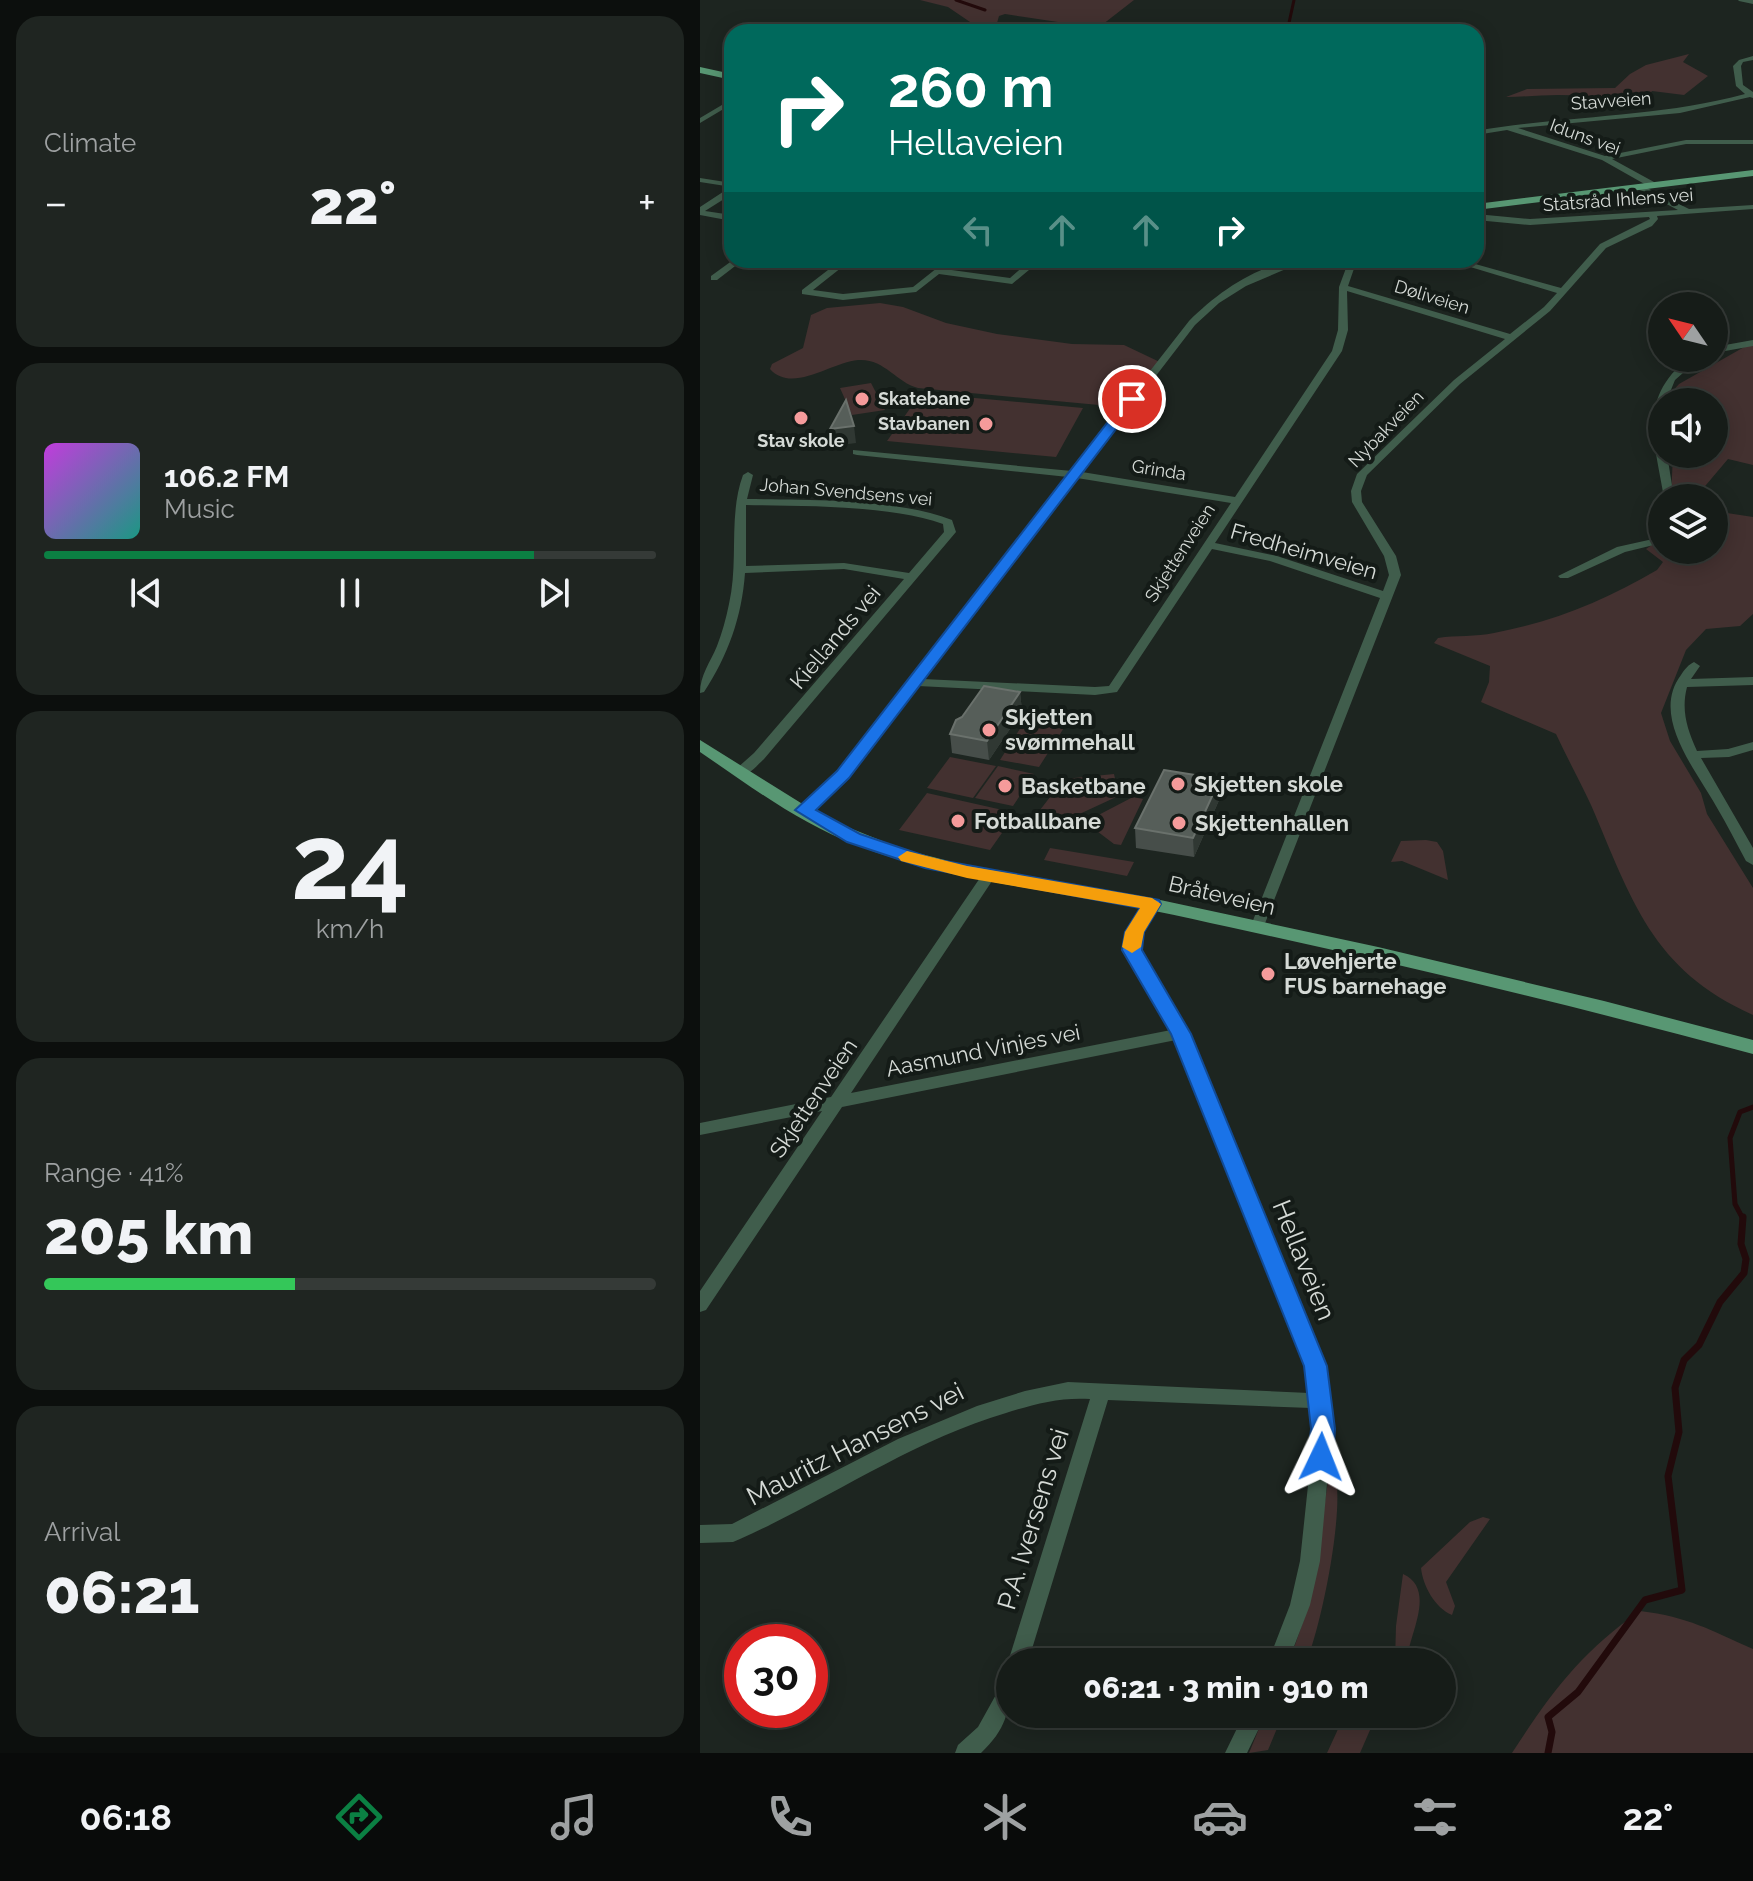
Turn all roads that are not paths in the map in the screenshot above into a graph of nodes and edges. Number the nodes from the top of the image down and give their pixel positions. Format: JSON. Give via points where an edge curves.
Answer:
{"nodes":[{"id":1,"x":1741,"y":0,"type":"edge"},
{"id":2,"x":1753,"y":2,"type":"edge"},
{"id":3,"x":1750,"y":60,"type":"edge"},
{"id":4,"x":700,"y":70,"type":"edge"},
{"id":5,"x":724,"y":75,"type":"edge"},
{"id":6,"x":1750,"y":96,"type":"edge"},
{"id":7,"x":724,"y":106,"type":"edge"},
{"id":8,"x":700,"y":121,"type":"edge"},
{"id":9,"x":1506,"y":126,"type":"junction"},
{"id":10,"x":1484,"y":131,"type":"edge"},
{"id":11,"x":1753,"y":142,"type":"edge"},
{"id":12,"x":1605,"y":158,"type":"junction"},
{"id":13,"x":1753,"y":173,"type":"edge"},
{"id":14,"x":700,"y":180,"type":"edge"},
{"id":15,"x":1645,"y":185,"type":"junction"},
{"id":16,"x":724,"y":188,"type":"edge"},
{"id":17,"x":724,"y":191,"type":"edge"},
{"id":18,"x":724,"y":194,"type":"edge"},
{"id":19,"x":704,"y":195,"type":"dead end"},
{"id":20,"x":1484,"y":204,"type":"edge"},
{"id":21,"x":1753,"y":207,"type":"edge"},
{"id":22,"x":700,"y":212,"type":"edge"},
{"id":23,"x":1688,"y":212,"type":"junction"},
{"id":24,"x":1652,"y":214,"type":"junction"},
{"id":25,"x":724,"y":216,"type":"edge"},
{"id":26,"x":1484,"y":217,"type":"edge"},
{"id":27,"x":728,"y":268,"type":"edge"},
{"id":28,"x":836,"y":268,"type":"edge"},
{"id":29,"x":940,"y":268,"type":"edge"},
{"id":30,"x":1028,"y":268,"type":"edge"},
{"id":31,"x":1280,"y":268,"type":"edge"},
{"id":32,"x":1350,"y":268,"type":"edge"},
{"id":33,"x":1479,"y":268,"type":"edge"},
{"id":34,"x":937,"y":271,"type":"junction"},
{"id":35,"x":714,"y":278,"type":"dead end"},
{"id":36,"x":1343,"y":287,"type":"junction"},
{"id":37,"x":1564,"y":292,"type":"junction"},
{"id":38,"x":1512,"y":338,"type":"junction"},
{"id":39,"x":1753,"y":343,"type":"edge"},
{"id":40,"x":1728,"y":347,"type":"edge"},
{"id":41,"x":1678,"y":372,"type":"edge"},
{"id":42,"x":1665,"y":388,"type":"edge"},
{"id":43,"x":857,"y":452,"type":"dead end"},
{"id":44,"x":748,"y":475,"type":"dead end"},
{"id":45,"x":1074,"y":475,"type":"junction"},
{"id":46,"x":1238,"y":501,"type":"junction"},
{"id":47,"x":739,"y":502,"type":"junction"},
{"id":48,"x":948,"y":522,"type":"joint"},
{"id":49,"x":1648,"y":543,"type":"edge"},
{"id":50,"x":1210,"y":545,"type":"junction"},
{"id":51,"x":740,"y":570,"type":"junction"},
{"id":52,"x":1564,"y":576,"type":"dead end"},
{"id":53,"x":911,"y":577,"type":"junction"},
{"id":54,"x":1387,"y":596,"type":"junction"},
{"id":55,"x":1694,"y":666,"type":"dead end"},
{"id":56,"x":1753,"y":681,"type":"edge"},
{"id":57,"x":914,"y":682,"type":"junction"},
{"id":58,"x":1683,"y":683,"type":"junction"},
{"id":59,"x":700,"y":689,"type":"edge"},
{"id":60,"x":700,"y":745,"type":"edge"},
{"id":61,"x":1752,"y":750,"type":"edge"},
{"id":62,"x":1692,"y":755,"type":"junction"},
{"id":63,"x":741,"y":772,"type":"junction"},
{"id":64,"x":804,"y":810,"type":"junction"},
{"id":65,"x":1753,"y":861,"type":"edge"},
{"id":66,"x":989,"y":875,"type":"junction"},
{"id":67,"x":1152,"y":904,"type":"junction"},
{"id":68,"x":1257,"y":928,"type":"junction"},
{"id":69,"x":1181,"y":1034,"type":"junction"},
{"id":70,"x":1753,"y":1047,"type":"edge"},
{"id":71,"x":838,"y":1100,"type":"junction"},
{"id":72,"x":700,"y":1129,"type":"edge"},
{"id":73,"x":700,"y":1305,"type":"edge"},
{"id":74,"x":1101,"y":1393,"type":"junction"},
{"id":75,"x":1321,"y":1401,"type":"junction"},
{"id":76,"x":700,"y":1534,"type":"edge"},
{"id":77,"x":1022,"y":1648,"type":"edge"},
{"id":78,"x":1283,"y":1648,"type":"edge"},
{"id":79,"x":996,"y":1715,"type":"edge"},
{"id":80,"x":1248,"y":1728,"type":"edge"},
{"id":81,"x":966,"y":1753,"type":"edge"},
{"id":82,"x":1236,"y":1753,"type":"edge"}],
"edges":[{"from":1,"to":2,"type":"street"},
{"from":3,"to":6,"type":"street","via":[[1738,63],[1737,78]]},
{"from":4,"to":5,"type":"main road"},
{"from":6,"to":9,"type":"street","name":"Stavveien","via":[[1625,119]]},
{"from":7,"to":8,"type":"street"},
{"from":9,"to":10,"type":"street","name":"Stavveien"},
{"from":9,"to":12,"type":"street","name":"Iduns vei"},
{"from":11,"to":12,"type":"street","via":[[1686,142]]},
{"from":12,"to":15,"type":"street","name":"Iduns vei"},
{"from":13,"to":15,"type":"main road"},
{"from":14,"to":16,"type":"street"},
{"from":15,"to":20,"type":"main road"},
{"from":15,"to":23,"type":"street","name":"Iduns vei"},
{"from":17,"to":19,"type":"street"},
{"from":18,"to":22,"type":"street"},
{"from":21,"to":23,"type":"street","name":"Statsråd Ihlens vei"},
{"from":22,"to":25,"type":"street"},
{"from":23,"to":24,"type":"street","name":"Statsråd Ihlens vei"},
{"from":24,"to":26,"type":"street","name":"Statsråd Ihlens vei","via":[[1530,222]]},
{"from":24,"to":37,"type":"street","name":"Nybakveien","via":[[1649,224],[1603,246]]},
{"from":27,"to":35,"type":"street"},
{"from":28,"to":34,"type":"street","via":[[805,292],[843,297],[916,289]]},
{"from":29,"to":34,"type":"street"},
{"from":30,"to":34,"type":"street","via":[[1012,281]]},
{"from":31,"to":45,"type":"street","via":[[1233,289],[1198,317]]},
{"from":32,"to":36,"type":"street","name":"Skjettenveien"},
{"from":33,"to":37,"type":"street"},
{"from":36,"to":38,"type":"street","name":"Døliveien"},
{"from":36,"to":46,"type":"street","name":"Skjettenveien","via":[[1343,330],[1337,351]]},
{"from":37,"to":38,"type":"street","name":"Nybakveien"},
{"from":38,"to":54,"type":"street","name":"Nybakveien","via":[[1457,382],[1362,474],[1357,502],[1390,556],[1395,575]]},
{"from":39,"to":40,"type":"street"},
{"from":41,"to":42,"type":"street"},
{"from":43,"to":45,"type":"street","name":"Grinda"},
{"from":44,"to":47,"type":"street","name":"Johan Svendsens vei"},
{"from":45,"to":46,"type":"street","name":"Grinda"},
{"from":45,"to":57,"type":"street"},
{"from":46,"to":50,"type":"street","name":"Skjettenveien"},
{"from":47,"to":48,"type":"street","name":"Johan Svendsens vei","via":[[925,514]]},
{"from":47,"to":51,"type":"street","name":"Johan Svendsens vei"},
{"from":48,"to":53,"type":"street","name":"Kiellands vei","via":[[950,532]]},
{"from":49,"to":52,"type":"street","via":[[1621,549]]},
{"from":50,"to":54,"type":"street","name":"Fredheimveien","via":[[1273,558]]},
{"from":50,"to":57,"type":"street","name":"Skjettenveien","via":[[1113,689]]},
{"from":51,"to":53,"type":"street","via":[[844,566]]},
{"from":51,"to":59,"type":"street","name":"Johan Svendsens vei","via":[[727,636]]},
{"from":53,"to":63,"type":"street","name":"Kiellands vei"},
{"from":54,"to":68,"type":"street","name":"Nybakveien"},
{"from":55,"to":58,"type":"street"},
{"from":56,"to":58,"type":"street"},
{"from":57,"to":64,"type":"street","via":[[830,790]]},
{"from":58,"to":62,"type":"street","via":[[1677,709]]},
{"from":60,"to":63,"type":"main road","name":"Bråteveien"},
{"from":61,"to":62,"type":"street"},
{"from":62,"to":65,"type":"street"},
{"from":63,"to":64,"type":"main road","name":"Bråteveien"},
{"from":64,"to":66,"type":"main road","name":"Bråteveien","via":[[864,843]]},
{"from":66,"to":67,"type":"main road","name":"Bråteveien"},
{"from":66,"to":71,"type":"street","name":"Skjettenveien"},
{"from":67,"to":68,"type":"main road","name":"Bråteveien"},
{"from":67,"to":69,"type":"street","name":"Hellaveien","via":[[1135,932],[1132,950]]},
{"from":68,"to":70,"type":"main road","name":"Bråteveien"},
{"from":69,"to":71,"type":"street","name":"Aasmund Vinjes vei"},
{"from":69,"to":75,"type":"street","name":"Hellaveien","via":[[1310,1352]]},
{"from":71,"to":72,"type":"street","name":"Aasmund Vinjes vei"},
{"from":71,"to":73,"type":"street","name":"Skjettenveien"},
{"from":74,"to":75,"type":"street","name":"Mauritz Hansens vei"},
{"from":74,"to":76,"type":"street","name":"Mauritz Hansens vei","via":[[1068,1390],[986,1408],[733,1533]]},
{"from":74,"to":77,"type":"street","name":"P.A. Iversens vei"},
{"from":75,"to":78,"type":"street","name":"Hellaveien","via":[[1310,1561]]},
{"from":79,"to":81,"type":"street"},
{"from":80,"to":82,"type":"street"}]}
